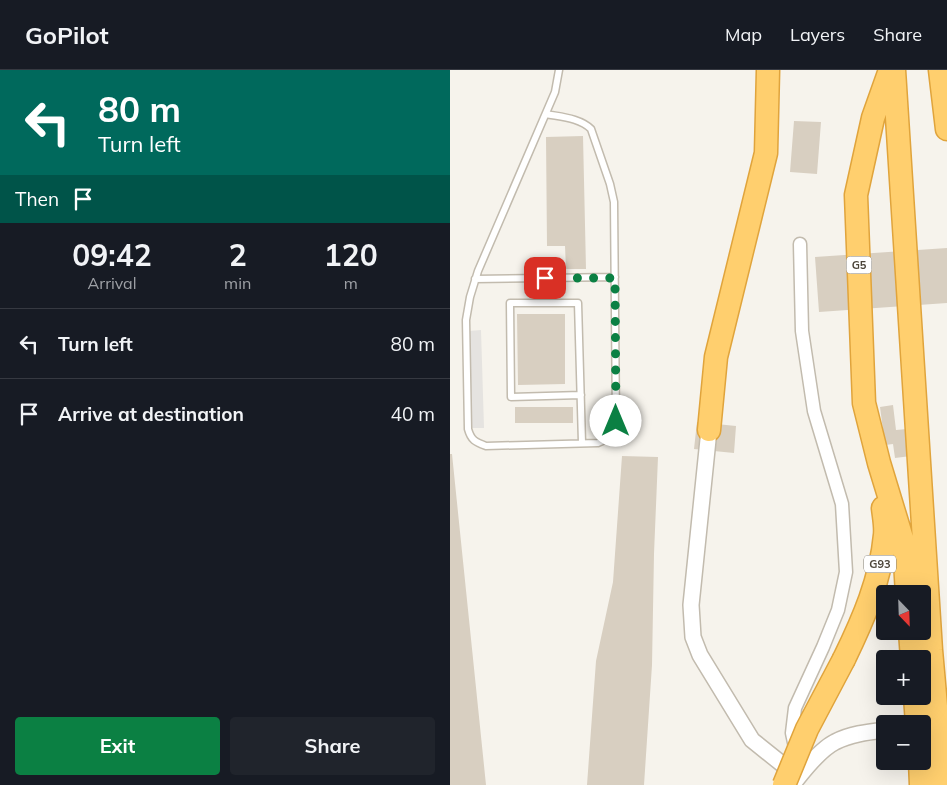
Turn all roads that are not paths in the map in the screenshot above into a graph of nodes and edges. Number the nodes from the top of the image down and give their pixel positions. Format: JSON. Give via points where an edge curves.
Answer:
{"nodes":[{"id":1,"x":559,"y":70,"type":"edge"},
{"id":2,"x":768,"y":70,"type":"edge"},
{"id":3,"x":890,"y":70,"type":"edge"},
{"id":4,"x":894,"y":70,"type":"edge"},
{"id":5,"x":940,"y":70,"type":"edge"},
{"id":6,"x":546,"y":114,"type":"junction"},
{"id":7,"x":947,"y":130,"type":"edge"},
{"id":8,"x":800,"y":244,"type":"dead end"},
{"id":9,"x":615,"y":278,"type":"junction"},
{"id":10,"x":475,"y":279,"type":"junction"},
{"id":11,"x":581,"y":395,"type":"junction"},
{"id":12,"x":709,"y":430,"type":"joint"},
{"id":13,"x":582,"y":443,"type":"junction"},
{"id":14,"x":879,"y":463,"type":"junction"},
{"id":15,"x":906,"y":585,"type":"edge"},
{"id":16,"x":876,"y":731,"type":"edge"},
{"id":17,"x":920,"y":770,"type":"edge"},
{"id":18,"x":792,"y":781,"type":"edge"},
{"id":19,"x":921,"y":785,"type":"edge"},
{"id":20,"x":943,"y":785,"type":"edge"}],
"edges":[{"from":1,"to":6,"type":"lane"},
{"from":2,"to":12,"type":"highway","via":[[766,153],[716,357]]},
{"from":3,"to":14,"type":"highway","number":"G5","via":[[873,118],[856,195],[864,403]]},
{"from":4,"to":20,"type":"highway"},
{"from":5,"to":7,"type":"highway"},
{"from":6,"to":9,"type":"lane","via":[[586,124],[594,136],[613,195]]},
{"from":6,"to":10,"type":"lane"},
{"from":8,"to":18,"type":"street","via":[[802,331],[814,411],[842,504],[846,572],[838,610],[795,708]]},
{"from":9,"to":10,"type":"lane"},
{"from":9,"to":13,"type":"lane","via":[[616,421],[614,430],[604,441]]},
{"from":10,"to":13,"type":"lane","via":[[466,320],[470,437],[486,446]]},
{"from":11,"to":11,"type":"lane","via":[[578,303],[510,303],[511,397]]},
{"from":11,"to":13,"type":"lane"},
{"from":12,"to":18,"type":"street","via":[[691,605],[693,637],[700,655],[752,740],[782,764]]},
{"from":14,"to":15,"type":"highway","number":"G5","via":[[904,545]]},
{"from":14,"to":18,"type":"highway","number":"G93","bridge":true,"via":[[886,533],[882,555],[868,605],[807,729]]},
{"from":16,"to":18,"type":"street","via":[[834,742]]},
{"from":17,"to":19,"type":"highway"}]}
